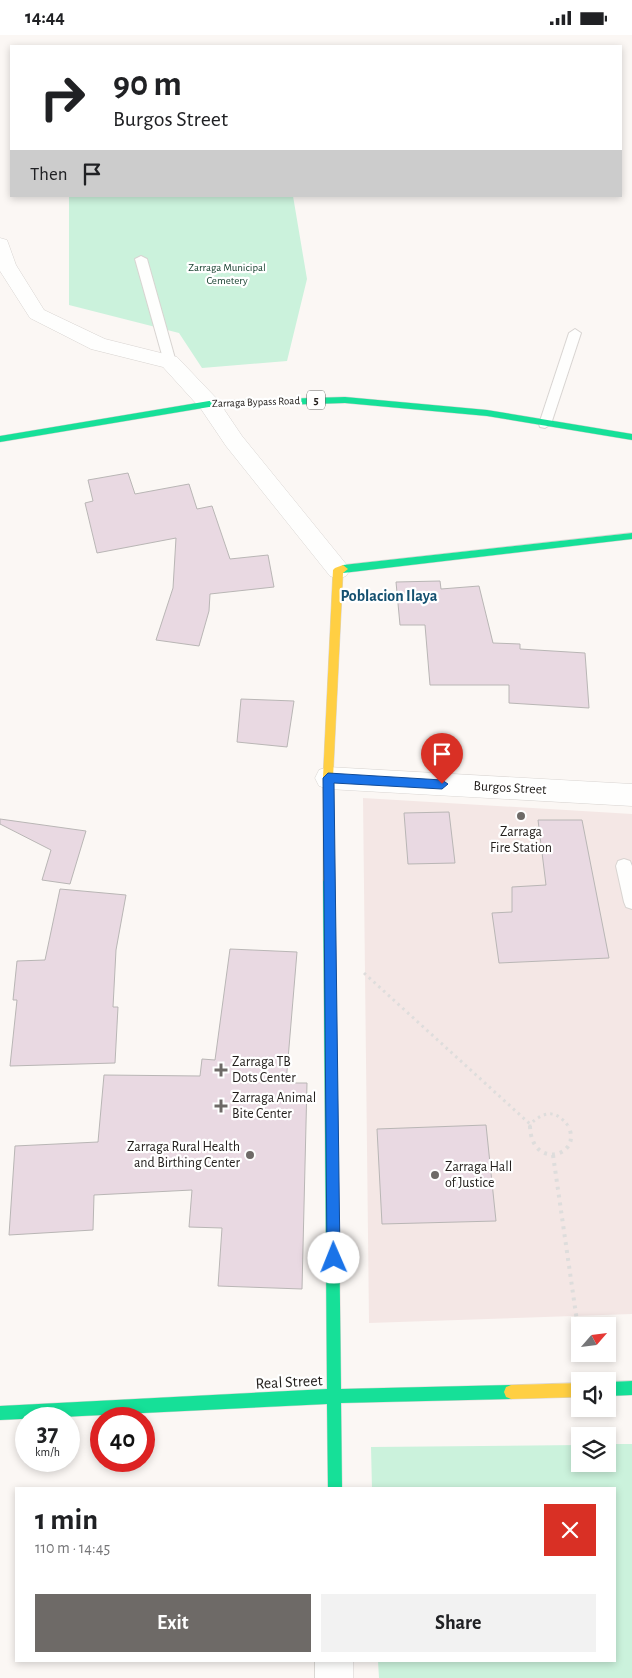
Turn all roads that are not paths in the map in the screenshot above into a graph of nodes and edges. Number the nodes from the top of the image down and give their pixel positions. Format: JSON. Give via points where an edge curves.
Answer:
{"nodes":[{"id":1,"x":0,"y":243,"type":"edge"},
{"id":2,"x":141,"y":259,"type":"dead end"},
{"id":3,"x":575,"y":333,"type":"dead end"},
{"id":4,"x":170,"y":362,"type":"junction"},
{"id":5,"x":209,"y":404,"type":"junction"},
{"id":6,"x":545,"y":424,"type":"junction"},
{"id":7,"x":632,"y":437,"type":"edge"},
{"id":8,"x":0,"y":439,"type":"edge"},
{"id":9,"x":632,"y":536,"type":"edge"},
{"id":10,"x":338,"y":571,"type":"junction"},
{"id":11,"x":328,"y":778,"type":"junction"},
{"id":12,"x":632,"y":795,"type":"edge"},
{"id":13,"x":624,"y":865,"type":"dead end"},
{"id":14,"x":632,"y":902,"type":"edge"},
{"id":15,"x":632,"y":1388,"type":"edge"},
{"id":16,"x":616,"y":1389,"type":"edge"},
{"id":17,"x":571,"y":1390,"type":"edge"},
{"id":18,"x":335,"y":1396,"type":"junction"},
{"id":19,"x":0,"y":1413,"type":"edge"},
{"id":20,"x":335,"y":1487,"type":"edge"},
{"id":21,"x":334,"y":1662,"type":"edge"},
{"id":22,"x":334,"y":1678,"type":"edge"}],
"edges":[{"from":1,"to":4,"type":"street","via":[[6,265],[37,314],[98,344]]},
{"from":2,"to":4,"type":"lane"},
{"from":3,"to":6,"type":"lane"},
{"from":4,"to":5,"type":"street"},
{"from":5,"to":6,"type":"street","name":"Zarraga Bypass Road","number":"5","via":[[345,399],[487,413]]},
{"from":5,"to":8,"type":"street","name":"Zarraga Bypass Road","number":"5"},
{"from":5,"to":10,"type":"street","via":[[234,441]]},
{"from":6,"to":7,"type":"street","name":"Zarraga Bypass Road","number":"5"},
{"from":9,"to":10,"type":"street"},
{"from":10,"to":11,"type":"street"},
{"from":11,"to":12,"type":"street","name":"Burgos Street"},
{"from":11,"to":18,"type":"street"},
{"from":13,"to":14,"type":"lane"},
{"from":15,"to":16,"type":"street"},
{"from":17,"to":18,"type":"street","name":"Real Street"},
{"from":18,"to":19,"type":"street","name":"Real Street"},
{"from":18,"to":20,"type":"street"},
{"from":21,"to":22,"type":"street"}]}
